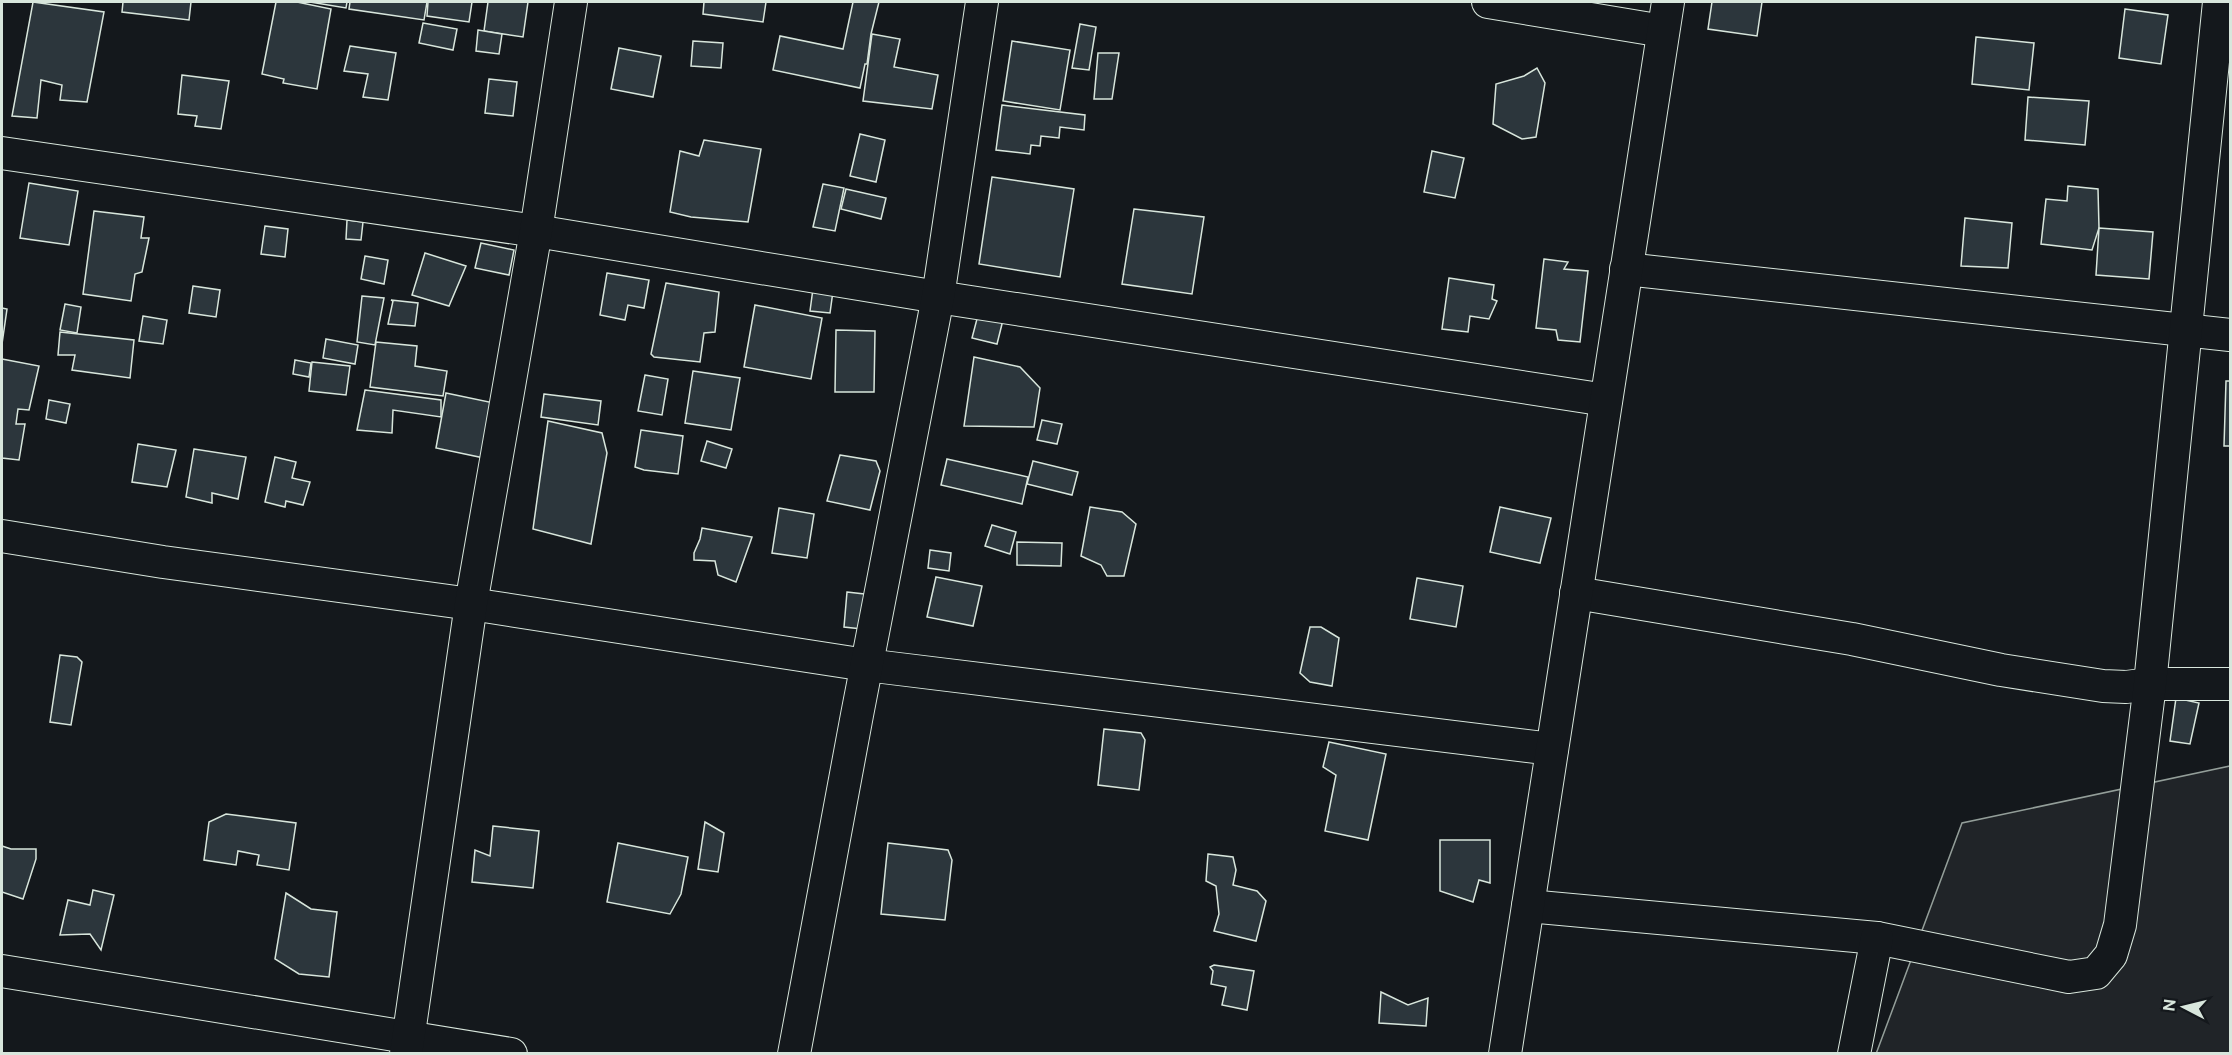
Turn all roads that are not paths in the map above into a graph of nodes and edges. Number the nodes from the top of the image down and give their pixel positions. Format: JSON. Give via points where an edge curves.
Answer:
{"nodes":[{"id":1,"x":572,"y":2,"type":"edge"},
{"id":2,"x":982,"y":2,"type":"edge"},
{"id":3,"x":1488,"y":2,"type":"edge"},
{"id":4,"x":2219,"y":2,"type":"edge"},
{"id":5,"x":1665,"y":16,"type":"edge"},
{"id":6,"x":2,"y":153,"type":"edge"},
{"id":7,"x":536,"y":231,"type":"junction"},
{"id":8,"x":1626,"y":268,"type":"junction"},
{"id":9,"x":938,"y":297,"type":"junction"},
{"id":10,"x":2185,"y":330,"type":"junction"},
{"id":11,"x":2230,"y":335,"type":"edge"},
{"id":12,"x":1606,"y":400,"type":"junction"},
{"id":13,"x":2,"y":536,"type":"edge"},
{"id":14,"x":1576,"y":593,"type":"junction"},
{"id":15,"x":471,"y":604,"type":"junction"},
{"id":16,"x":866,"y":665,"type":"junction"},
{"id":17,"x":2150,"y":684,"type":"junction"},
{"id":18,"x":2230,"y":684,"type":"edge"},
{"id":19,"x":1552,"y":749,"type":"junction"},
{"id":20,"x":1528,"y":906,"type":"junction"},
{"id":21,"x":1877,"y":938,"type":"junction"},
{"id":22,"x":2,"y":971,"type":"edge"},
{"id":23,"x":408,"y":1045,"type":"edge"},
{"id":24,"x":511,"y":1053,"type":"edge"},
{"id":25,"x":794,"y":1053,"type":"edge"},
{"id":26,"x":1505,"y":1053,"type":"edge"},
{"id":27,"x":1854,"y":1053,"type":"edge"}],
"edges":[{"from":1,"to":7,"type":"street"},
{"from":2,"to":9,"type":"street"},
{"from":3,"to":5,"type":"street"},
{"from":4,"to":10,"type":"street"},
{"from":5,"to":8,"type":"street"},
{"from":6,"to":7,"type":"street"},
{"from":7,"to":9,"type":"street"},
{"from":7,"to":15,"type":"street"},
{"from":8,"to":10,"type":"street"},
{"from":8,"to":12,"type":"street"},
{"from":9,"to":12,"type":"street"},
{"from":9,"to":16,"type":"street"},
{"from":10,"to":11,"type":"street"},
{"from":10,"to":17,"type":"street"},
{"from":12,"to":14,"type":"street"},
{"from":13,"to":15,"type":"street"},
{"from":14,"to":17,"type":"street","via":[[1852,639],[2080,683],[2126,687]]},
{"from":14,"to":19,"type":"street"},
{"from":15,"to":16,"type":"street"},
{"from":15,"to":23,"type":"street"},
{"from":16,"to":19,"type":"street"},
{"from":16,"to":25,"type":"street"},
{"from":17,"to":18,"type":"street"},
{"from":17,"to":21,"type":"street","via":[[2121,925],[2111,955],[2096,973],[2069,977]]},
{"from":19,"to":20,"type":"street"},
{"from":20,"to":21,"type":"street"},
{"from":20,"to":26,"type":"street"},
{"from":21,"to":27,"type":"street"},
{"from":22,"to":23,"type":"street"},
{"from":23,"to":24,"type":"street"}]}
